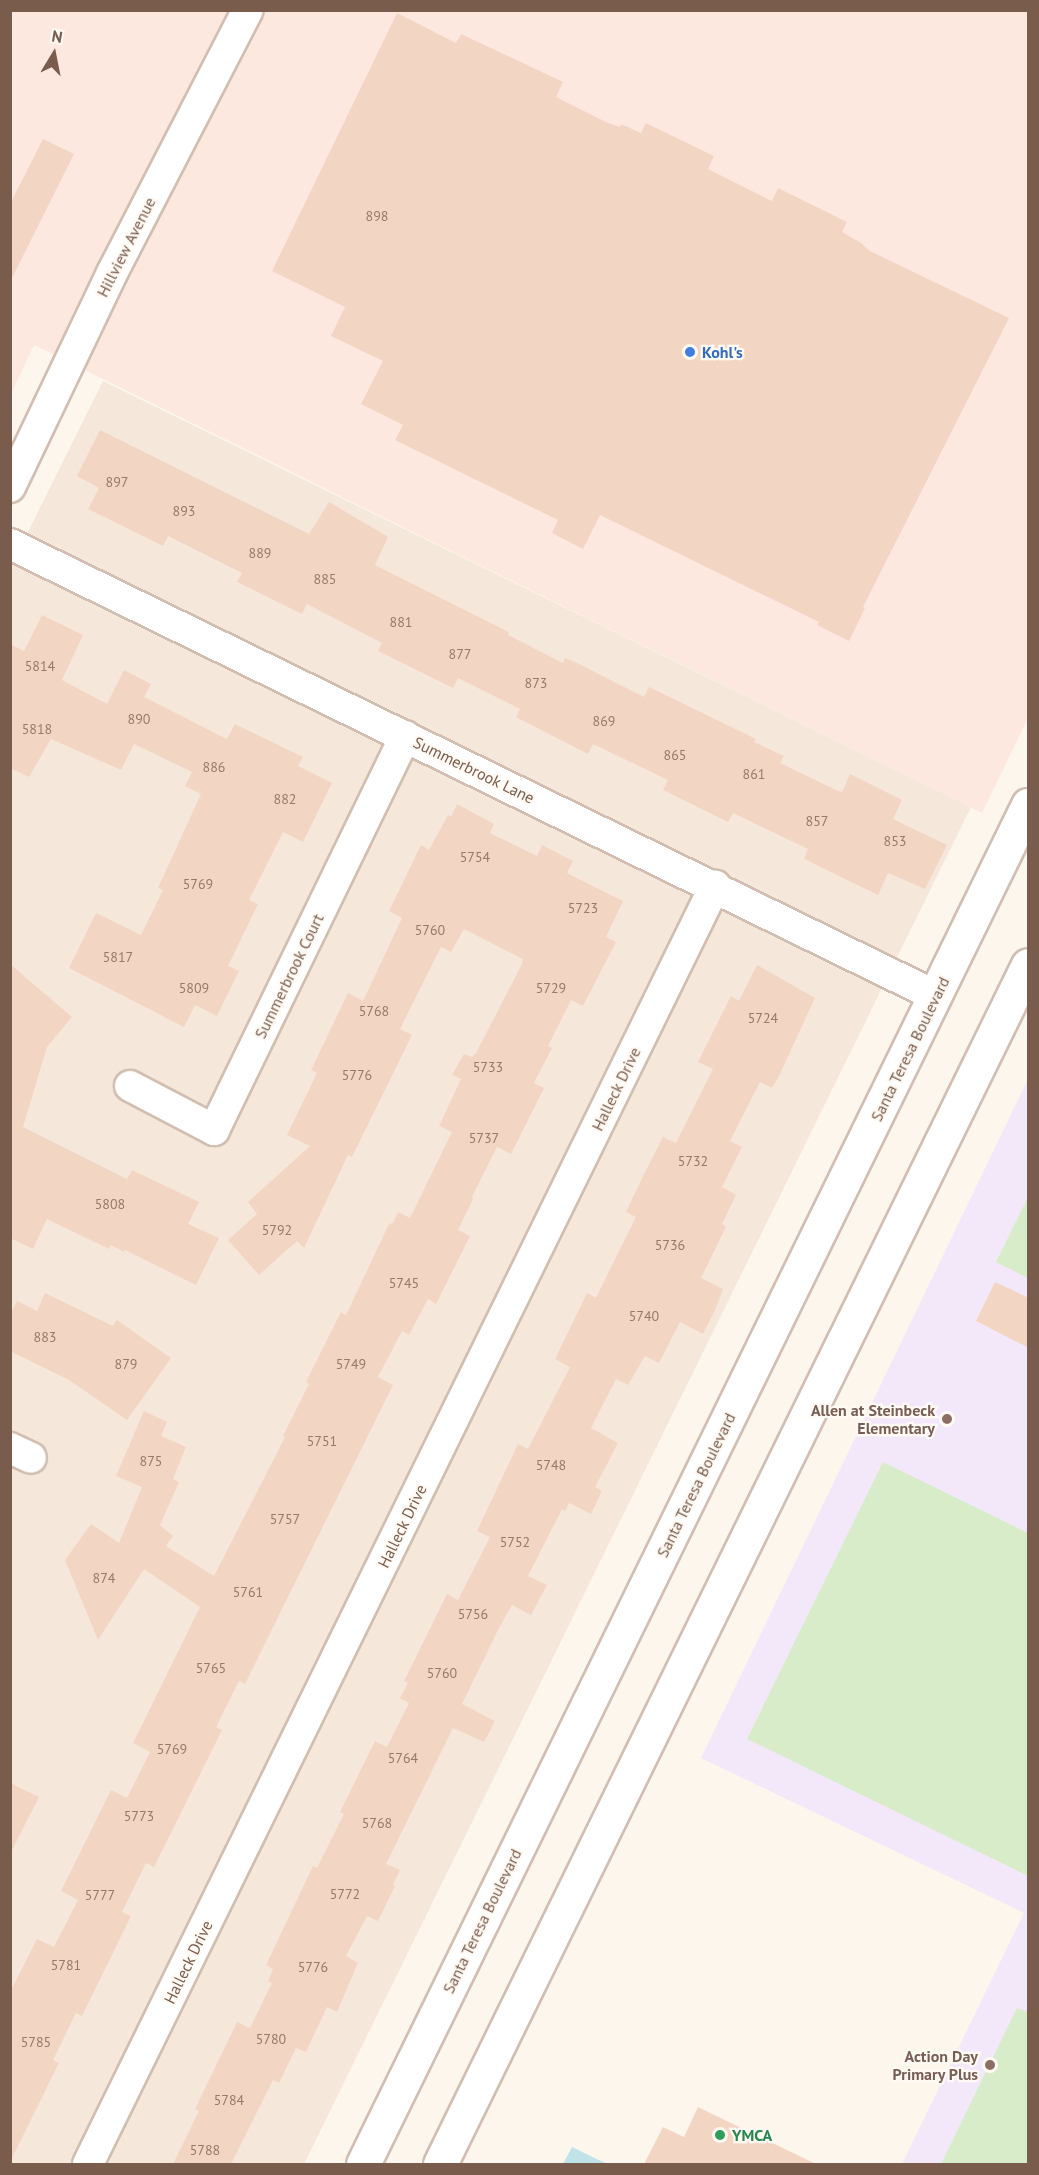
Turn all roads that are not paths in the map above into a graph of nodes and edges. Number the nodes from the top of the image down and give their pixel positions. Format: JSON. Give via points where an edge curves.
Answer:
{"nodes":[{"id":1,"x":248,"y":10,"type":"edge"},
{"id":2,"x":10,"y":487,"type":"edge"},
{"id":3,"x":10,"y":544,"type":"edge"},
{"id":4,"x":405,"y":736,"type":"junction"},
{"id":5,"x":1029,"y":805,"type":"edge"},
{"id":6,"x":716,"y":886,"type":"junction"},
{"id":7,"x":1029,"y":965,"type":"edge"},
{"id":8,"x":936,"y":996,"type":"junction"},
{"id":9,"x":130,"y":1086,"type":"dead end"},
{"id":10,"x":88,"y":2164,"type":"edge"},
{"id":11,"x":363,"y":2164,"type":"edge"},
{"id":12,"x":440,"y":2164,"type":"edge"}],
"edges":[{"from":1,"to":2,"type":"street","name":"Hillview Avenue","via":[[112,273]]},
{"from":3,"to":4,"type":"street","name":"Summerbrook Lane"},
{"from":4,"to":6,"type":"street","name":"Summerbrook Lane"},
{"from":4,"to":9,"type":"street","name":"Summerbrook Court","via":[[214,1130]]},
{"from":5,"to":8,"type":"main road","name":"Santa Teresa Boulevard"},
{"from":6,"to":8,"type":"street","name":"Summerbrook Lane"},
{"from":6,"to":10,"type":"street","name":"Halleck Drive"},
{"from":7,"to":12,"type":"main road"},
{"from":8,"to":11,"type":"main road","name":"Santa Teresa Boulevard"}]}
